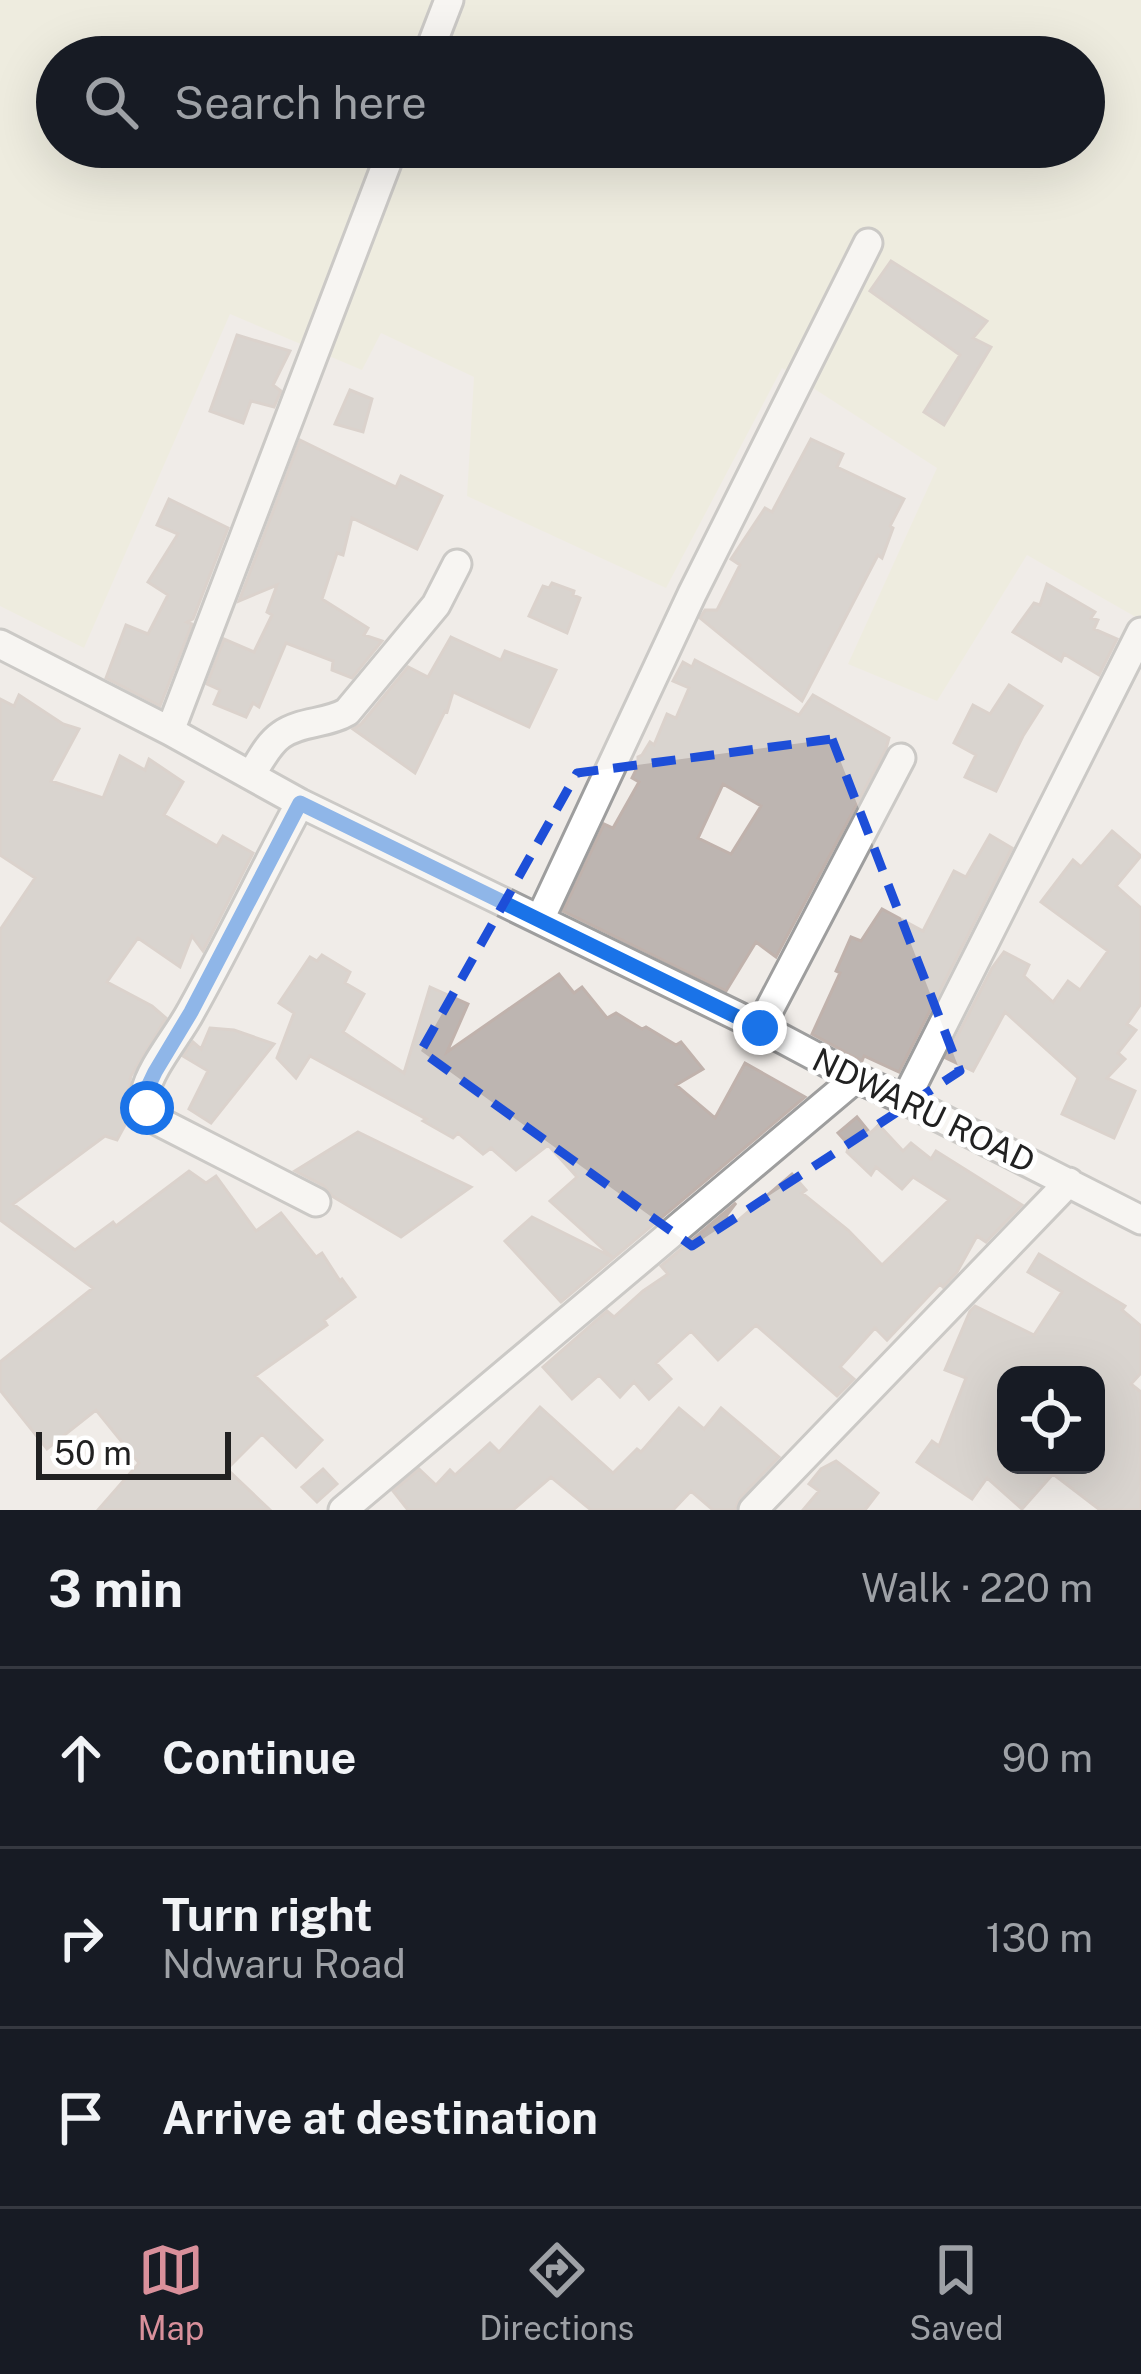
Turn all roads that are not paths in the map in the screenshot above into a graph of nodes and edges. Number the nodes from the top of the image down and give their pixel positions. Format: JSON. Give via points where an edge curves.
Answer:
{"nodes":[{"id":1,"x":449,"y":0,"type":"edge"},
{"id":2,"x":435,"y":36,"type":"edge"},
{"id":3,"x":385,"y":168,"type":"edge"},
{"id":4,"x":868,"y":244,"type":"dead end"},
{"id":5,"x":458,"y":564,"type":"dead end"},
{"id":6,"x":1141,"y":632,"type":"edge"},
{"id":7,"x":0,"y":644,"type":"edge"},
{"id":8,"x":170,"y":731,"type":"junction"},
{"id":9,"x":901,"y":758,"type":"dead end"},
{"id":10,"x":251,"y":775,"type":"junction"},
{"id":11,"x":300,"y":803,"type":"junction"},
{"id":12,"x":540,"y":919,"type":"junction"},
{"id":13,"x":760,"y":1028,"type":"junction"},
{"id":14,"x":856,"y":1078,"type":"junction"},
{"id":15,"x":905,"y":1100,"type":"junction"},
{"id":16,"x":1069,"y":1182,"type":"junction"},
{"id":17,"x":316,"y":1202,"type":"dead end"},
{"id":18,"x":1141,"y":1220,"type":"edge"},
{"id":19,"x":343,"y":1510,"type":"edge"},
{"id":20,"x":753,"y":1510,"type":"edge"}],
"edges":[{"from":1,"to":2,"type":"street"},
{"from":3,"to":8,"type":"street"},
{"from":4,"to":12,"type":"street"},
{"from":5,"to":10,"type":"street","via":[[436,604],[347,712],[286,731]]},
{"from":6,"to":15,"type":"street"},
{"from":7,"to":8,"type":"street","name":"NDWARU ROAD"},
{"from":8,"to":10,"type":"street","name":"NDWARU ROAD"},
{"from":9,"to":13,"type":"street"},
{"from":10,"to":11,"type":"street","name":"NDWARU ROAD"},
{"from":11,"to":12,"type":"street","name":"NDWARU ROAD"},
{"from":11,"to":17,"type":"street","via":[[145,1100],[154,1119]]},
{"from":12,"to":13,"type":"street","name":"NDWARU ROAD"},
{"from":13,"to":14,"type":"street","name":"NDWARU ROAD"},
{"from":14,"to":15,"type":"street","name":"NDWARU ROAD"},
{"from":14,"to":19,"type":"street"},
{"from":15,"to":16,"type":"street","name":"NDWARU ROAD"},
{"from":16,"to":18,"type":"street","name":"NDWARU ROAD"},
{"from":16,"to":20,"type":"street"}]}
